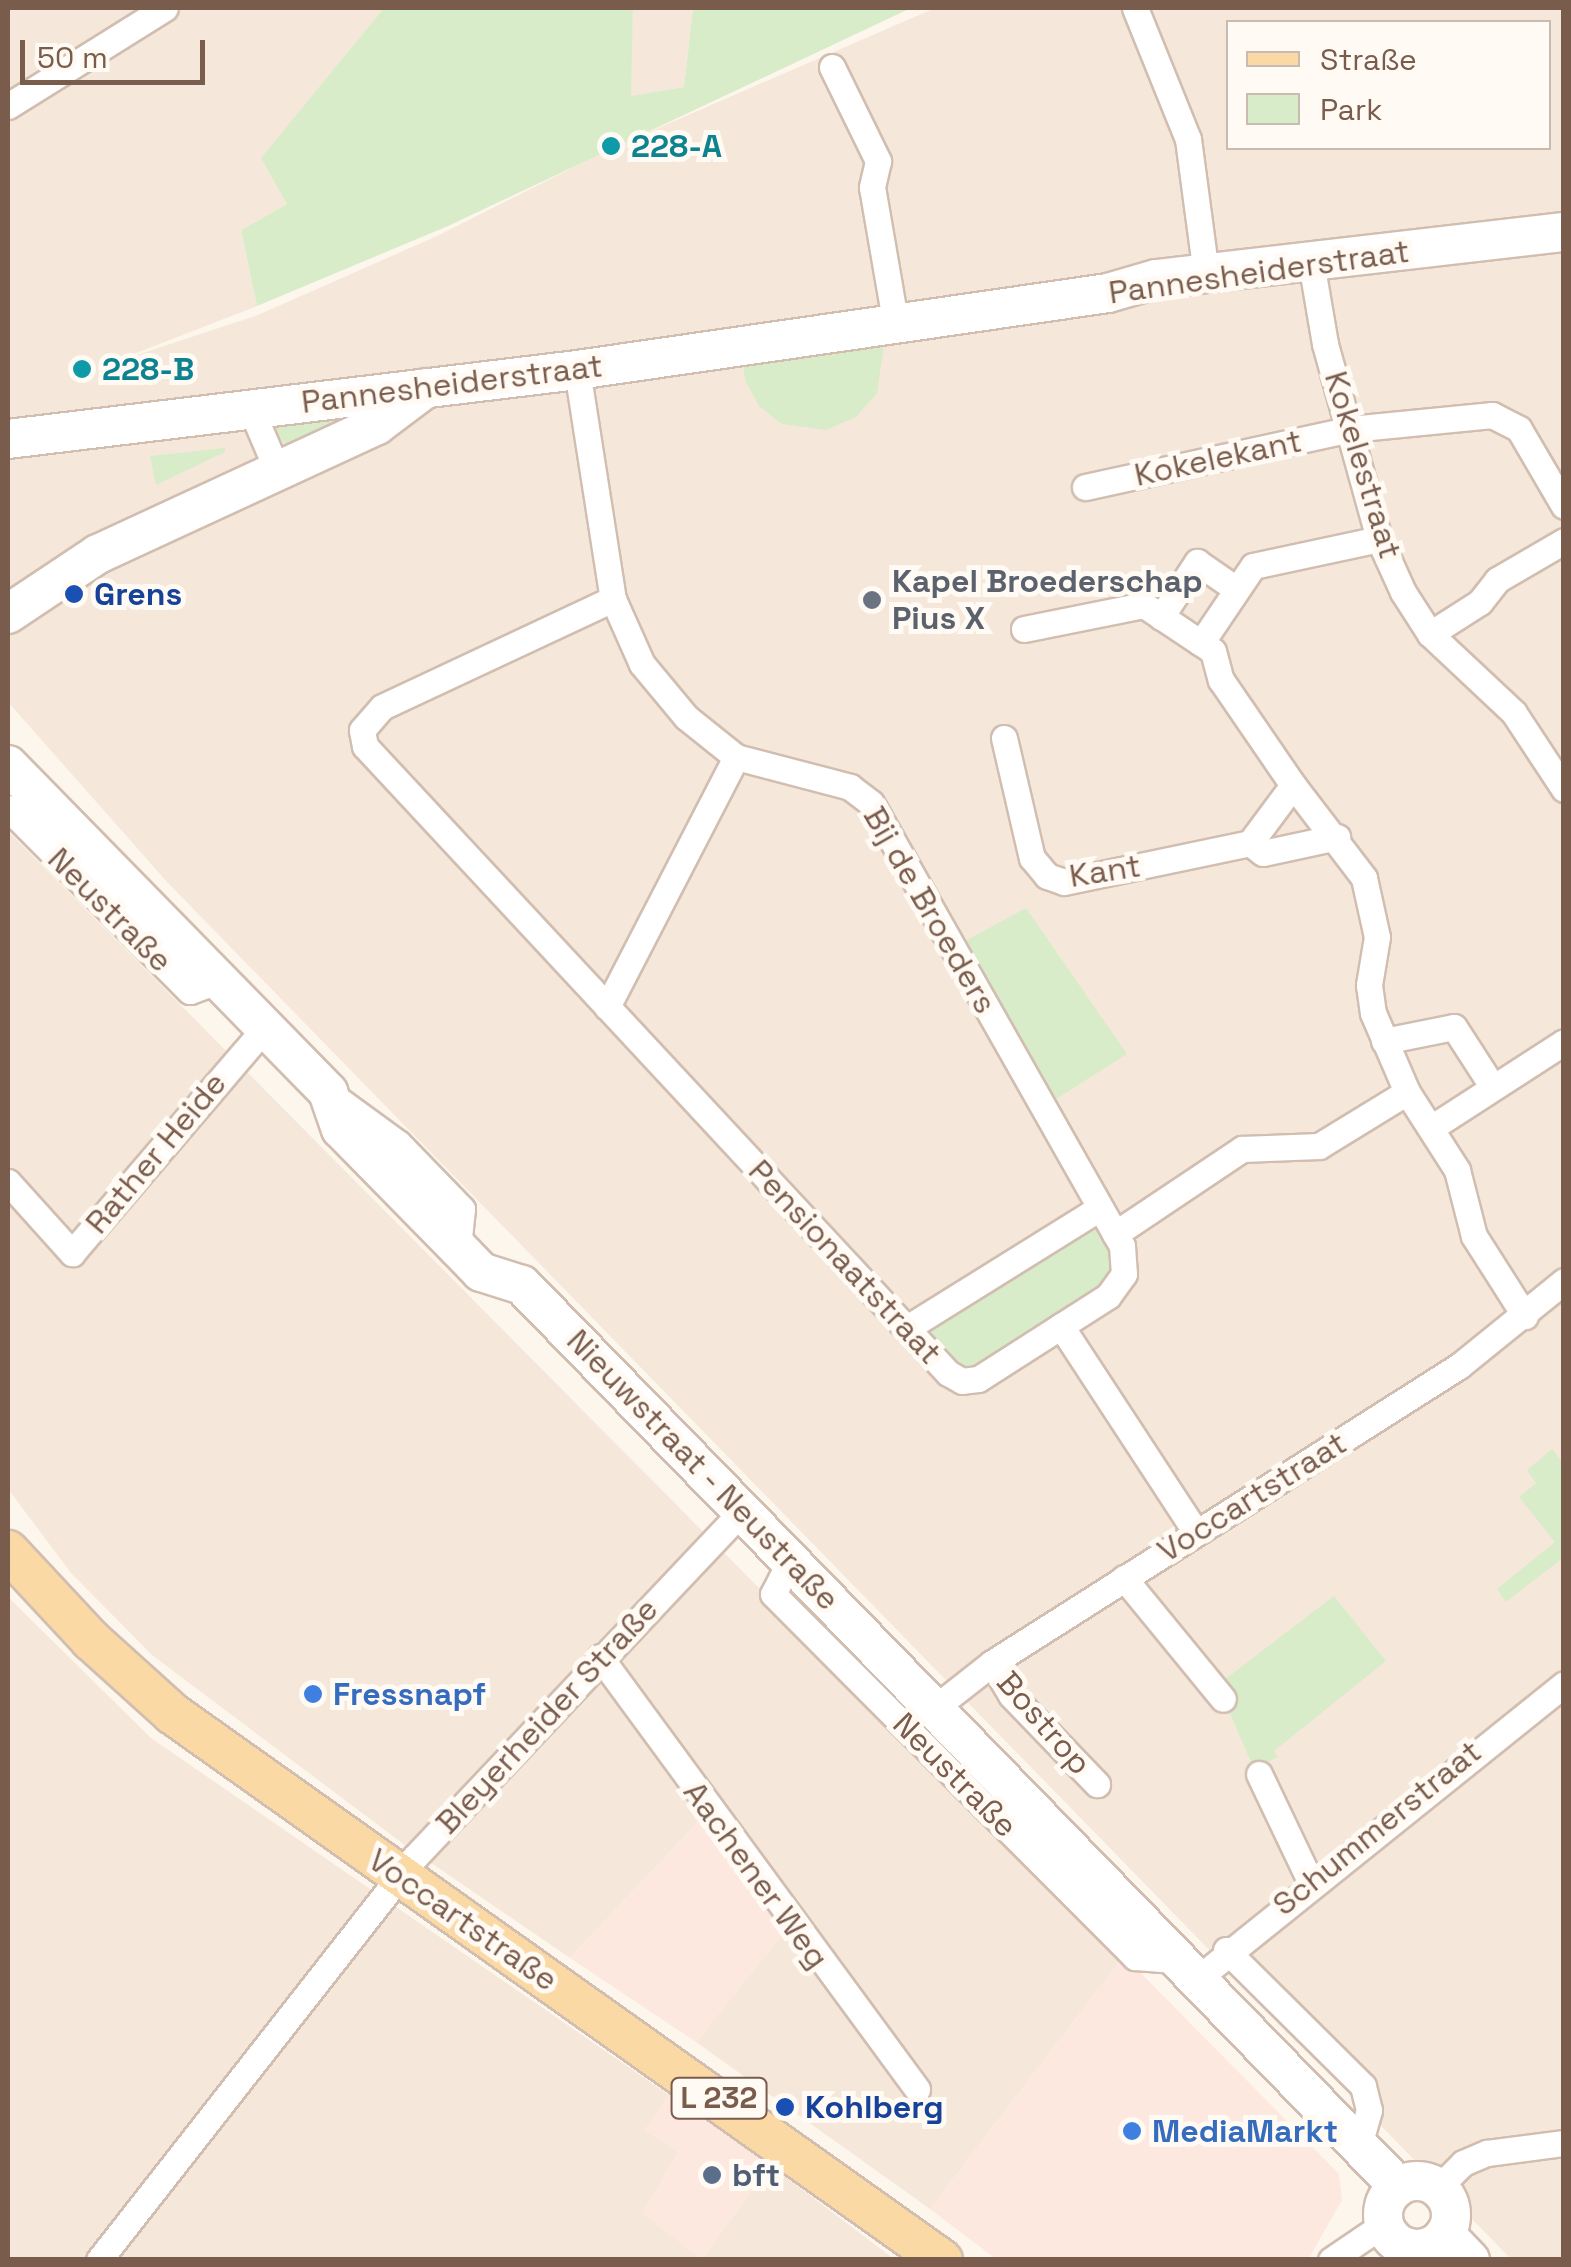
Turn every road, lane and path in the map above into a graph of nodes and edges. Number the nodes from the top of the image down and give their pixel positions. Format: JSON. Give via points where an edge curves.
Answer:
{"nodes":[{"id":1,"x":164,"y":8,"type":"edge"},
{"id":2,"x":1135,"y":8,"type":"edge"},
{"id":3,"x":832,"y":67,"type":"dead end"},
{"id":4,"x":8,"y":106,"type":"edge"},
{"id":5,"x":1564,"y":232,"type":"edge"},
{"id":6,"x":1310,"y":262,"type":"junction"},
{"id":7,"x":1206,"y":274,"type":"junction"},
{"id":8,"x":894,"y":320,"type":"junction"},
{"id":9,"x":577,"y":370,"type":"junction"},
{"id":10,"x":427,"y":388,"type":"junction"},
{"id":11,"x":251,"y":409,"type":"junction"},
{"id":12,"x":1350,"y":429,"type":"junction"},
{"id":13,"x":8,"y":439,"type":"edge"},
{"id":14,"x":277,"y":470,"type":"junction"},
{"id":15,"x":1085,"y":486,"type":"dead end"},
{"id":16,"x":1564,"y":506,"type":"edge"},
{"id":17,"x":1379,"y":539,"type":"junction"},
{"id":18,"x":1564,"y":542,"type":"edge"},
{"id":19,"x":1236,"y":588,"type":"junction"},
{"id":20,"x":613,"y":600,"type":"junction"},
{"id":21,"x":8,"y":614,"type":"edge"},
{"id":22,"x":1161,"y":617,"type":"junction"},
{"id":23,"x":1024,"y":629,"type":"dead end"},
{"id":24,"x":1430,"y":634,"type":"junction"},
{"id":25,"x":1201,"y":643,"type":"junction"},
{"id":26,"x":1004,"y":738,"type":"dead end"},
{"id":27,"x":736,"y":758,"type":"junction"},
{"id":28,"x":8,"y":765,"type":"edge"},
{"id":29,"x":1293,"y":784,"type":"junction"},
{"id":30,"x":1564,"y":789,"type":"edge"},
{"id":31,"x":8,"y":808,"type":"edge"},
{"id":32,"x":1337,"y":837,"type":"junction"},
{"id":33,"x":1250,"y":843,"type":"junction"},
{"id":34,"x":220,"y":980,"type":"junction"},
{"id":35,"x":608,"y":1007,"type":"junction"},
{"id":36,"x":266,"y":1027,"type":"junction"},
{"id":37,"x":1384,"y":1041,"type":"junction"},
{"id":38,"x":1564,"y":1042,"type":"edge"},
{"id":39,"x":1492,"y":1086,"type":"junction"},
{"id":40,"x":1408,"y":1092,"type":"junction"},
{"id":41,"x":1431,"y":1128,"type":"junction"},
{"id":42,"x":8,"y":1182,"type":"edge"},
{"id":43,"x":1100,"y":1208,"type":"junction"},
{"id":44,"x":1115,"y":1234,"type":"junction"},
{"id":45,"x":1563,"y":1283,"type":"edge"},
{"id":46,"x":1525,"y":1316,"type":"junction"},
{"id":47,"x":1062,"y":1326,"type":"junction"},
{"id":48,"x":907,"y":1328,"type":"junction"},
{"id":49,"x":743,"y":1510,"type":"junction"},
{"id":50,"x":1196,"y":1532,"type":"junction"},
{"id":51,"x":8,"y":1551,"type":"edge"},
{"id":52,"x":791,"y":1559,"type":"junction"},
{"id":53,"x":1124,"y":1578,"type":"junction"},
{"id":54,"x":600,"y":1657,"type":"junction"},
{"id":55,"x":992,"y":1663,"type":"junction"},
{"id":56,"x":1564,"y":1684,"type":"edge"},
{"id":57,"x":1224,"y":1699,"type":"dead end"},
{"id":58,"x":936,"y":1707,"type":"junction"},
{"id":59,"x":1259,"y":1774,"type":"dead end"},
{"id":60,"x":1097,"y":1784,"type":"dead end"},
{"id":61,"x":399,"y":1876,"type":"junction"},
{"id":62,"x":1310,"y":1882,"type":"junction"},
{"id":63,"x":1226,"y":1950,"type":"junction"},
{"id":64,"x":1185,"y":1970,"type":"junction"},
{"id":65,"x":917,"y":2090,"type":"dead end"},
{"id":66,"x":1564,"y":2143,"type":"edge"},
{"id":67,"x":1358,"y":2149,"type":"junction"},
{"id":68,"x":1398,"y":2186,"type":"junction"},
{"id":69,"x":1438,"y":2188,"type":"junction"},
{"id":70,"x":1384,"y":2224,"type":"junction"},
{"id":71,"x":1457,"y":2247,"type":"edge"},
{"id":72,"x":99,"y":2260,"type":"edge"},
{"id":73,"x":942,"y":2260,"type":"edge"},
{"id":74,"x":1331,"y":2260,"type":"edge"}],
"edges":[{"from":1,"to":4,"type":"street"},
{"from":2,"to":7,"type":"street","via":[[1188,139]]},
{"from":3,"to":8,"type":"street","via":[[878,161],[872,187]]},
{"from":5,"to":6,"type":"street","name":"Pannesheiderstraat"},
{"from":6,"to":7,"type":"street","name":"Pannesheiderstraat"},
{"from":6,"to":12,"type":"street","name":"Kokelestraat"},
{"from":7,"to":8,"type":"street","name":"Pannesheiderstraat"},
{"from":8,"to":9,"type":"street","name":"Pannesheiderstraat"},
{"from":9,"to":10,"type":"street","name":"Pannesheiderstraat"},
{"from":9,"to":20,"type":"street","name":"Bij de Broeders"},
{"from":10,"to":11,"type":"street","name":"Pannesheiderstraat"},
{"from":10,"to":14,"type":"street","via":[[377,425]]},
{"from":11,"to":13,"type":"street","name":"Pannesheiderstraat"},
{"from":11,"to":14,"type":"street"},
{"from":12,"to":15,"type":"street","name":"Kokelekant"},
{"from":12,"to":16,"type":"street","name":"Kokelekant","via":[[1509,419]]},
{"from":12,"to":17,"type":"street","name":"Kokelestraat"},
{"from":14,"to":21,"type":"street","via":[[98,554]]},
{"from":17,"to":19,"type":"street","via":[[1253,566]]},
{"from":17,"to":24,"type":"street","name":"Kokelestraat"},
{"from":18,"to":24,"type":"street","via":[[1497,580],[1480,602]]},
{"from":19,"to":22,"type":"street","via":[[1196,562]]},
{"from":19,"to":25,"type":"street"},
{"from":20,"to":27,"type":"street","name":"Bij de Broeders","via":[[655,683]]},
{"from":20,"to":35,"type":"street","name":"Pensionaatstraat","via":[[382,707],[362,730],[365,746]]},
{"from":22,"to":23,"type":"street","via":[[1144,605]]},
{"from":22,"to":25,"type":"street"},
{"from":24,"to":30,"type":"street","name":"Kokelestraat","via":[[1502,698]]},
{"from":25,"to":29,"type":"street"},
{"from":26,"to":33,"type":"street","name":"Kant","via":[[1032,858],[1047,876],[1064,882]]},
{"from":27,"to":35,"type":"street"},
{"from":27,"to":43,"type":"street","name":"Bij de Broeders","via":[[850,787],[871,803]]},
{"from":28,"to":34,"type":"street","name":"Nieuwstraat - Neustraße"},
{"from":29,"to":32,"type":"street"},
{"from":29,"to":33,"type":"street"},
{"from":31,"to":34,"type":"street","name":"Neustraße","via":[[190,991]]},
{"from":32,"to":33,"type":"street","name":"Kant","via":[[1263,853]]},
{"from":32,"to":37,"type":"street","via":[[1370,891],[1377,937],[1368,985]]},
{"from":34,"to":36,"type":"street","name":"Nieuwstraat - Neustraße"},
{"from":35,"to":48,"type":"street","name":"Pensionaatstraat"},
{"from":36,"to":42,"type":"street","name":"Rather Heide","via":[[72,1253]]},
{"from":36,"to":49,"type":"street","name":"Nieuwstraat - Neustraße","via":[[328,1092],[341,1129],[480,1272],[522,1286]]},
{"from":37,"to":39,"type":"street","via":[[1454,1027]]},
{"from":37,"to":40,"type":"street"},
{"from":38,"to":39,"type":"street"},
{"from":39,"to":41,"type":"street"},
{"from":40,"to":41,"type":"street"},
{"from":40,"to":44,"type":"street","via":[[1320,1146],[1242,1149]]},
{"from":41,"to":46,"type":"street","via":[[1458,1170],[1474,1236]]},
{"from":43,"to":44,"type":"street","name":"Bij de Broeders"},
{"from":43,"to":48,"type":"street"},
{"from":44,"to":47,"type":"street","name":"Bij de Broeders","via":[[1126,1260],[1118,1286]]},
{"from":45,"to":46,"type":"street","name":"Voccartstraat"},
{"from":46,"to":50,"type":"street","name":"Voccartstraat","via":[[1459,1366]]},
{"from":47,"to":48,"type":"street","name":"Pensionaatstraat","via":[[969,1382],[954,1378]]},
{"from":47,"to":50,"type":"street"},
{"from":49,"to":52,"type":"street","name":"Nieuwstraat - Neustraße"},
{"from":49,"to":54,"type":"street","name":"Bleyerheider Straße"},
{"from":50,"to":53,"type":"street","name":"Voccartstraat"},
{"from":51,"to":61,"type":"main road","name":"Voccartstraße","number":"L 232","via":[[90,1640],[173,1714]]},
{"from":52,"to":58,"type":"street","name":"Nieuwstraat - Neustraße"},
{"from":52,"to":64,"type":"street","name":"Neustraße","via":[[773,1594],[1135,1957]]},
{"from":53,"to":55,"type":"street","name":"Voccartstraat"},
{"from":53,"to":57,"type":"street"},
{"from":54,"to":61,"type":"street","name":"Bleyerheider Straße"},
{"from":54,"to":65,"type":"street","name":"Aachener Weg"},
{"from":55,"to":58,"type":"street","name":"Voccartstraat"},
{"from":55,"to":60,"type":"street","name":"Bostrop","via":[[1017,1702]]},
{"from":56,"to":62,"type":"street","name":"Schummerstraat"},
{"from":58,"to":64,"type":"street","name":"Nieuwstraat - Neustraße"},
{"from":59,"to":62,"type":"street"},
{"from":61,"to":72,"type":"street","name":"Bleyerheider Straße"},
{"from":61,"to":73,"type":"main road","name":"Voccartstraße","number":"L 232"},
{"from":62,"to":63,"type":"street","name":"Schummerstraat"},
{"from":63,"to":64,"type":"street","name":"Schummerstraat"},
{"from":63,"to":67,"type":"street","via":[[1363,2086],[1369,2110]]},
{"from":64,"to":67,"type":"street","name":"Nieuwstraat - Neustraße"},
{"from":66,"to":69,"type":"street","via":[[1487,2152]]},
{"from":67,"to":68,"type":"street","name":"Nieuwstraat - Neustraße"},
{"from":68,"to":69,"type":"street","via":[[1417,2180]]},
{"from":68,"to":70,"type":"street","via":[[1383,2208]]},
{"from":69,"to":71,"type":"street","via":[[1451,2208]]},
{"from":70,"to":71,"type":"street","via":[[1408,2248]]},
{"from":70,"to":74,"type":"street"}]}
